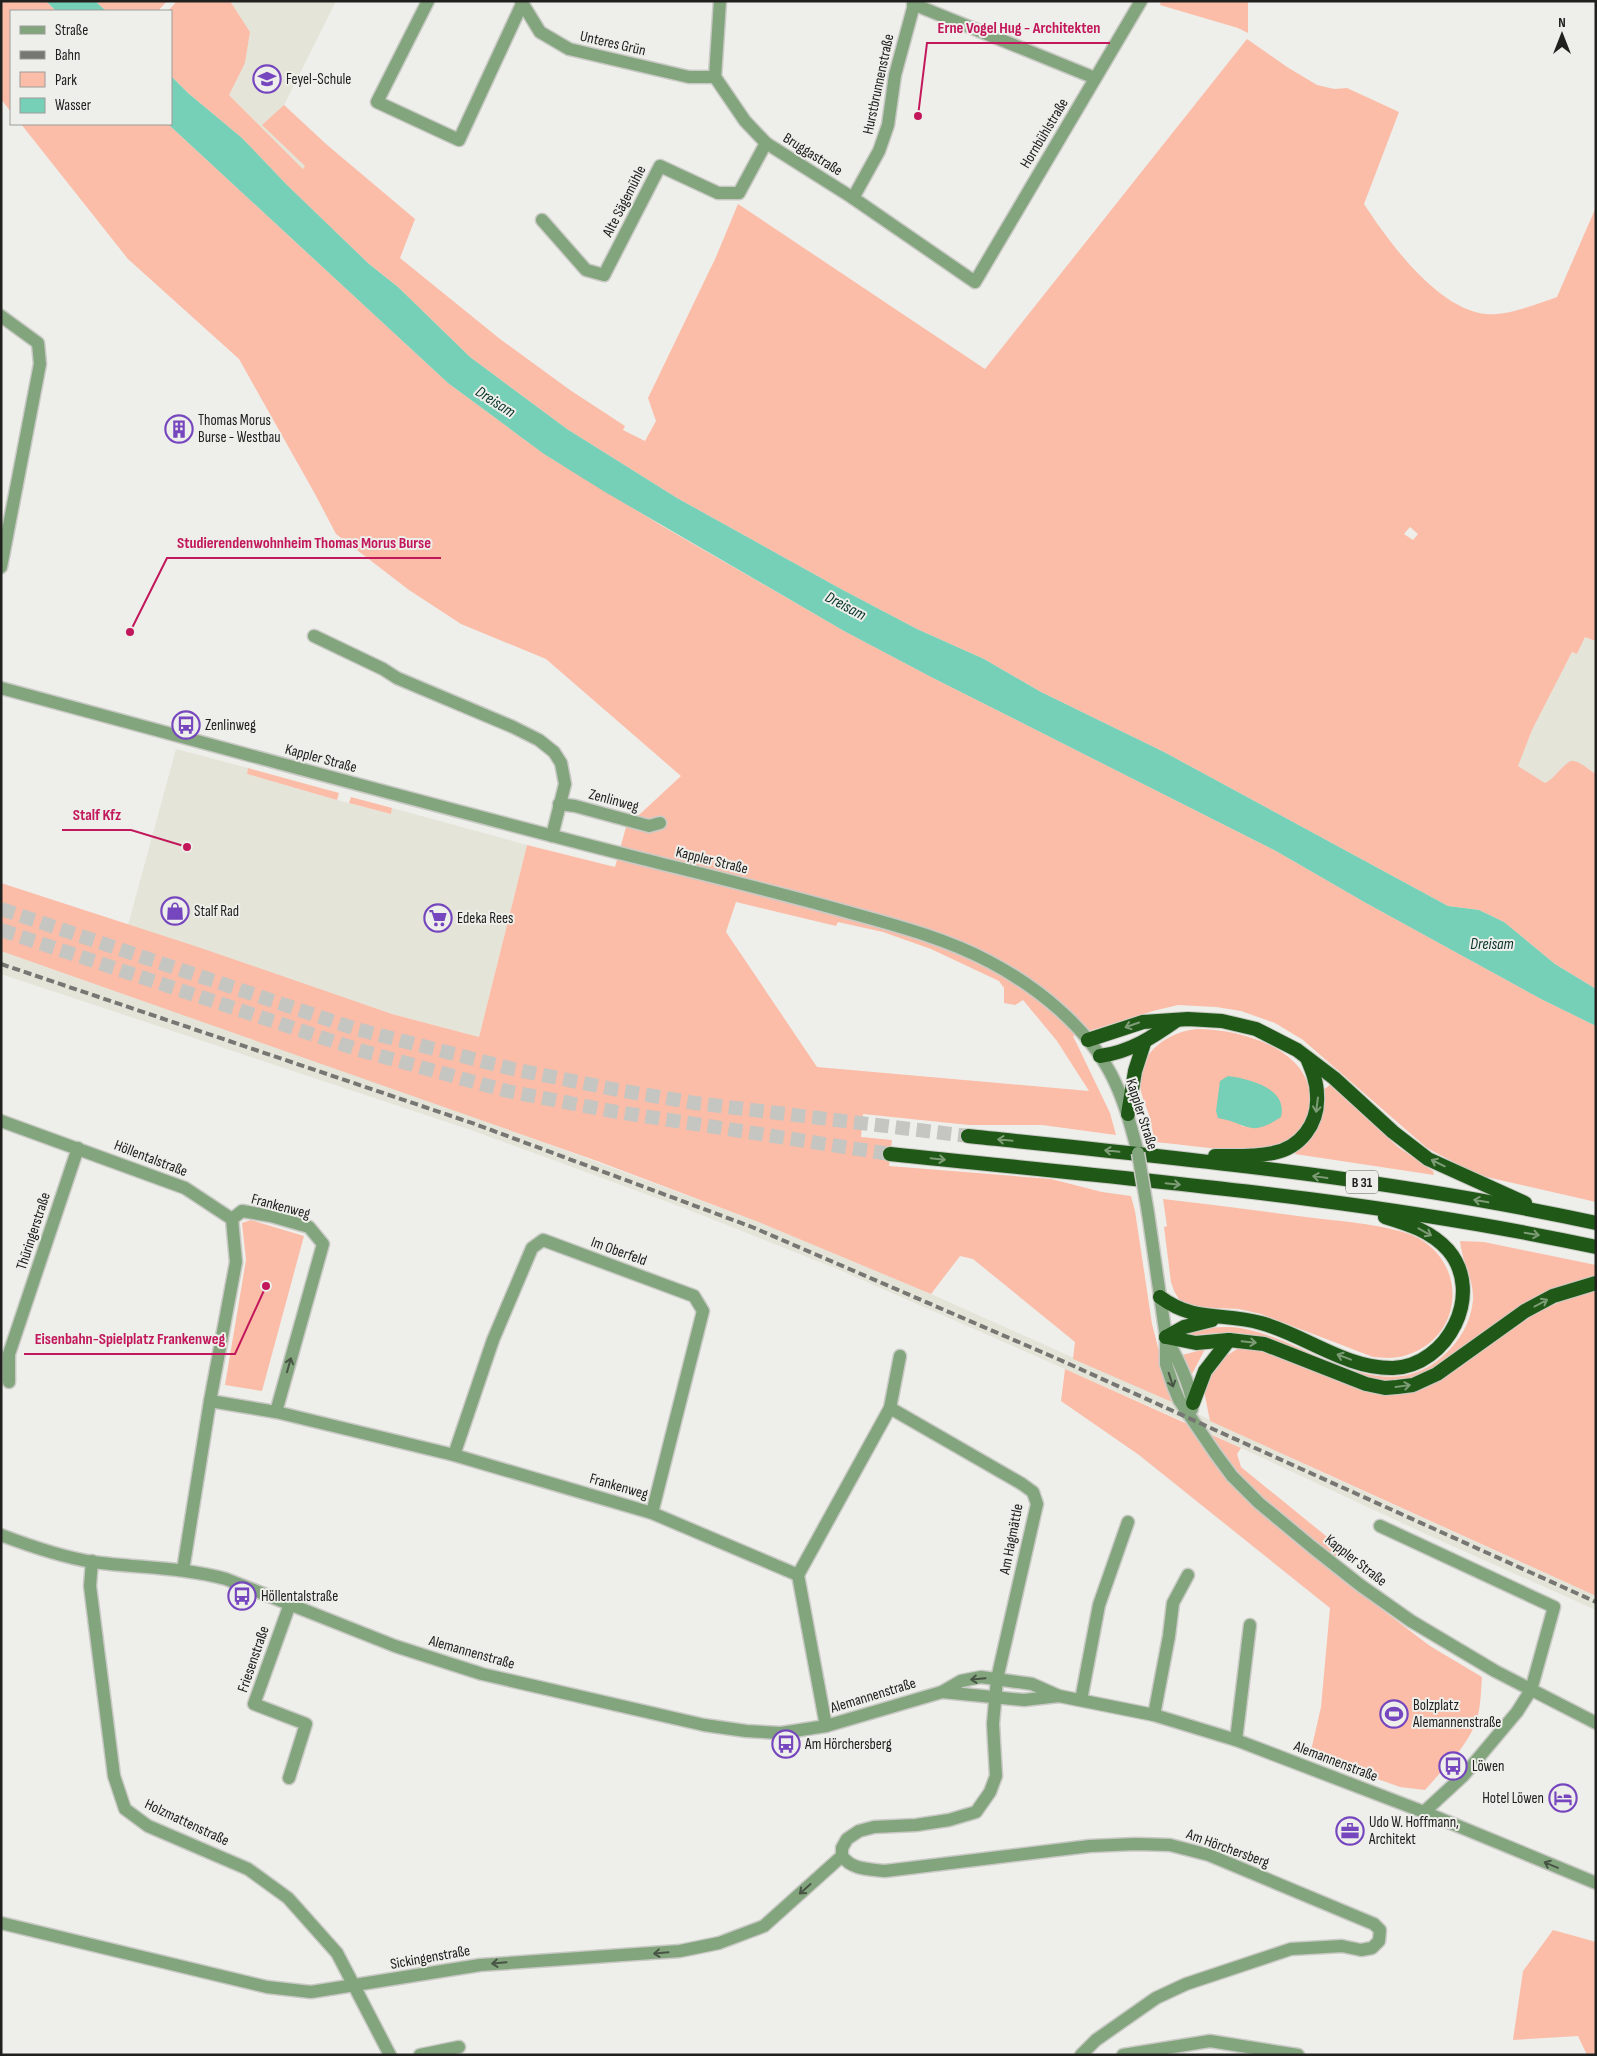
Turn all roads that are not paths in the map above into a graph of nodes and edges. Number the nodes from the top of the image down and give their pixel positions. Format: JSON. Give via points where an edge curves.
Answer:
{"nodes":[{"id":1,"x":428,"y":1,"type":"edge"},
{"id":2,"x":720,"y":1,"type":"edge"},
{"id":3,"x":1141,"y":1,"type":"edge"},
{"id":4,"x":914,"y":2,"type":"edge"},
{"id":5,"x":522,"y":3,"type":"edge"},
{"id":6,"x":715,"y":77,"type":"junction"},
{"id":7,"x":1095,"y":78,"type":"junction"},
{"id":8,"x":766,"y":143,"type":"junction"},
{"id":9,"x":853,"y":198,"type":"junction"},
{"id":10,"x":542,"y":220,"type":"dead end"},
{"id":11,"x":975,"y":282,"type":"joint"},
{"id":12,"x":1,"y":316,"type":"edge"},
{"id":13,"x":7,"y":498,"type":"edge"},
{"id":14,"x":1,"y":567,"type":"edge"},
{"id":15,"x":314,"y":636,"type":"dead end"},
{"id":16,"x":1,"y":688,"type":"edge"},
{"id":17,"x":559,"y":804,"type":"junction"},
{"id":18,"x":660,"y":823,"type":"dead end"},
{"id":19,"x":552,"y":836,"type":"junction"},
{"id":20,"x":1178,"y":1020,"type":"junction"},
{"id":21,"x":1088,"y":1040,"type":"junction"},
{"id":22,"x":1144,"y":1043,"type":"junction"},
{"id":23,"x":1100,"y":1056,"type":"junction"},
{"id":24,"x":1307,"y":1058,"type":"junction"},
{"id":25,"x":1128,"y":1114,"type":"junction"},
{"id":26,"x":1,"y":1121,"type":"edge"},
{"id":27,"x":968,"y":1136,"type":"tunnel mouth"},
{"id":28,"x":78,"y":1148,"type":"junction"},
{"id":29,"x":890,"y":1154,"type":"tunnel mouth"},
{"id":30,"x":1178,"y":1158,"type":"junction"},
{"id":31,"x":1346,"y":1205,"type":"junction"},
{"id":32,"x":1546,"y":1212,"type":"junction"},
{"id":33,"x":237,"y":1215,"type":"junction"},
{"id":34,"x":1596,"y":1223,"type":"edge"},
{"id":35,"x":1596,"y":1247,"type":"edge"},
{"id":36,"x":1596,"y":1283,"type":"edge"},
{"id":37,"x":1160,"y":1296,"type":"junction"},
{"id":38,"x":1220,"y":1318,"type":"junction"},
{"id":39,"x":1166,"y":1337,"type":"junction"},
{"id":40,"x":1229,"y":1340,"type":"junction"},
{"id":41,"x":900,"y":1356,"type":"dead end"},
{"id":42,"x":9,"y":1382,"type":"dead end"},
{"id":43,"x":210,"y":1401,"type":"junction"},
{"id":44,"x":1193,"y":1403,"type":"junction"},
{"id":45,"x":890,"y":1408,"type":"junction"},
{"id":46,"x":276,"y":1412,"type":"junction"},
{"id":47,"x":1192,"y":1419,"type":"junction"},
{"id":48,"x":454,"y":1455,"type":"junction"},
{"id":49,"x":652,"y":1512,"type":"junction"},
{"id":50,"x":1128,"y":1522,"type":"dead end"},
{"id":51,"x":1380,"y":1526,"type":"dead end"},
{"id":52,"x":1,"y":1535,"type":"edge"},
{"id":53,"x":92,"y":1561,"type":"junction"},
{"id":54,"x":183,"y":1570,"type":"junction"},
{"id":55,"x":798,"y":1575,"type":"junction"},
{"id":56,"x":1188,"y":1575,"type":"dead end"},
{"id":57,"x":290,"y":1604,"type":"junction"},
{"id":58,"x":1250,"y":1624,"type":"dead end"},
{"id":59,"x":997,"y":1679,"type":"junction"},
{"id":60,"x":1531,"y":1690,"type":"junction"},
{"id":61,"x":942,"y":1692,"type":"junction"},
{"id":62,"x":1059,"y":1696,"type":"junction"},
{"id":63,"x":996,"y":1697,"type":"junction"},
{"id":64,"x":1081,"y":1700,"type":"junction"},
{"id":65,"x":1154,"y":1715,"type":"junction"},
{"id":66,"x":1596,"y":1723,"type":"edge"},
{"id":67,"x":826,"y":1726,"type":"junction"},
{"id":68,"x":1236,"y":1740,"type":"junction"},
{"id":69,"x":289,"y":1778,"type":"dead end"},
{"id":70,"x":1424,"y":1812,"type":"junction"},
{"id":71,"x":842,"y":1856,"type":"junction"},
{"id":72,"x":1596,"y":1883,"type":"edge"},
{"id":73,"x":1,"y":1923,"type":"edge"},
{"id":74,"x":354,"y":1987,"type":"junction"},
{"id":75,"x":460,"y":2047,"type":"dead end"},
{"id":76,"x":390,"y":2055,"type":"edge"},
{"id":77,"x":420,"y":2055,"type":"edge"},
{"id":78,"x":1081,"y":2055,"type":"edge"},
{"id":79,"x":1123,"y":2055,"type":"edge"},
{"id":80,"x":1298,"y":2055,"type":"edge"}],
"edges":[{"from":1,"to":5,"type":"street","name":"Unteres Grün","via":[[377,102],[459,140]]},
{"from":2,"to":6,"type":"street"},
{"from":3,"to":7,"type":"street","name":"Hornbühlstraße"},
{"from":4,"to":7,"type":"street"},
{"from":4,"to":9,"type":"street","name":"Hurstbrunnenstraße","via":[[880,151]]},
{"from":5,"to":6,"type":"street","name":"Unteres Grün","via":[[540,32],[569,49],[689,77]]},
{"from":6,"to":8,"type":"street","name":"Bruggastraße","via":[[745,121]]},
{"from":7,"to":11,"type":"street","name":"Hornbühlstraße"},
{"from":8,"to":9,"type":"street","name":"Bruggastraße"},
{"from":8,"to":10,"type":"street","name":"Alte Sägemühle","via":[[739,193],[718,193],[660,166],[604,275],[586,270]]},
{"from":9,"to":11,"type":"street","name":"Bruggastraße"},
{"from":12,"to":13,"type":"street","via":[[38,343],[40,364]]},
{"from":13,"to":14,"type":"street"},
{"from":15,"to":17,"type":"street","via":[[397,678],[539,740],[554,752],[561,763],[565,784]]},
{"from":16,"to":19,"type":"street","name":"Kappler Straße"},
{"from":17,"to":18,"type":"street","name":"Zenlinweg","via":[[649,826]]},
{"from":17,"to":19,"type":"street"},
{"from":19,"to":21,"type":"street","name":"Kappler Straße","via":[[775,892],[927,936],[990,962],[1067,1017]]},
{"from":20,"to":21,"type":"highway","one_way":true,"via":[[1143,1022]]},
{"from":20,"to":22,"type":"highway"},
{"from":20,"to":24,"type":"highway","via":[[1206,1019],[1238,1024],[1271,1036]]},
{"from":21,"to":23,"type":"street","name":"Kappler Straße"},
{"from":22,"to":23,"type":"highway","via":[[1117,1054]]},
{"from":22,"to":25,"type":"highway","via":[[1134,1071]]},
{"from":23,"to":25,"type":"street","name":"Kappler Straße"},
{"from":24,"to":30,"type":"highway","number":"B 31","one_way":true,"via":[[1318,1097],[1311,1126],[1298,1142],[1270,1154]]},
{"from":32,"to":24,"type":"highway","one_way":true,"via":[[1428,1159],[1406,1144],[1334,1078]]},
{"from":25,"to":37,"type":"street","name":"Kappler Straße","bridge":true,"via":[[1138,1153]]},
{"from":26,"to":28,"type":"street","name":"Höllentalstraße"},
{"from":30,"to":27,"type":"highway","number":"B 31","one_way":true},
{"from":28,"to":33,"type":"street","name":"Höllentalstraße","via":[[185,1188]]},
{"from":28,"to":42,"type":"street","name":"Thüringerstraße","via":[[9,1354]]},
{"from":29,"to":31,"type":"highway","number":"B 31","one_way":true},
{"from":32,"to":30,"type":"highway","number":"B 31","one_way":true,"via":[[1363,1182]]},
{"from":31,"to":35,"type":"highway","number":"B 31","one_way":true,"via":[[1461,1221]]},
{"from":31,"to":38,"type":"highway","one_way":true,"via":[[1412,1225],[1449,1251],[1456,1262],[1463,1294],[1458,1321],[1439,1347],[1415,1363],[1373,1366],[1269,1325]]},
{"from":32,"to":34,"type":"highway","number":"B 31"},
{"from":33,"to":43,"type":"street","via":[[236,1262]]},
{"from":46,"to":33,"type":"street","name":"Frankenweg","one_way":true,"via":[[323,1244],[309,1227],[271,1216]]},
{"from":40,"to":36,"type":"highway","one_way":true,"via":[[1264,1344],[1366,1384],[1385,1388],[1412,1385],[1437,1374],[1553,1296]]},
{"from":37,"to":38,"type":"highway","via":[[1185,1311]]},
{"from":37,"to":39,"type":"street","name":"Kappler Straße"},
{"from":38,"to":39,"type":"highway","via":[[1184,1327]]},
{"from":39,"to":40,"type":"highway","via":[[1196,1343]]},
{"from":39,"to":44,"type":"street","name":"Kappler Straße","via":[[1179,1360]]},
{"from":39,"to":47,"type":"street","name":"Kappler Straße","one_way":true,"via":[[1166,1364],[1176,1394]]},
{"from":40,"to":44,"type":"highway","via":[[1204,1371]]},
{"from":41,"to":45,"type":"street"},
{"from":43,"to":46,"type":"street","name":"Frankenweg"},
{"from":43,"to":54,"type":"street"},
{"from":44,"to":47,"type":"street","name":"Kappler Straße"},
{"from":45,"to":55,"type":"street"},
{"from":45,"to":59,"type":"street","name":"Am Hagmättle","via":[[1033,1492],[1036,1513]]},
{"from":46,"to":48,"type":"street","name":"Frankenweg"},
{"from":47,"to":60,"type":"street","name":"Kappler Straße","via":[[1232,1476],[1312,1547],[1411,1621]]},
{"from":48,"to":49,"type":"street","name":"Frankenweg"},
{"from":48,"to":49,"type":"street","name":"Im Oberfeld","via":[[493,1340],[532,1248],[542,1240],[694,1296],[703,1312]]},
{"from":49,"to":55,"type":"street","name":"Frankenweg"},
{"from":50,"to":64,"type":"street","via":[[1099,1605]]},
{"from":51,"to":60,"type":"street","via":[[1554,1607]]},
{"from":52,"to":53,"type":"street","name":"Alemannenstraße","via":[[47,1551]]},
{"from":53,"to":54,"type":"street","name":"Alemannenstraße"},
{"from":53,"to":74,"type":"street","name":"Holzmattenstraße","via":[[90,1586],[114,1776],[125,1809],[148,1826],[248,1869],[288,1898],[337,1952]]},
{"from":54,"to":57,"type":"street","name":"Alemannenstraße","via":[[226,1579]]},
{"from":55,"to":67,"type":"street"},
{"from":56,"to":65,"type":"street","via":[[1172,1603]]},
{"from":57,"to":67,"type":"street","name":"Alemannenstraße","via":[[395,1646],[482,1674],[530,1685],[746,1731],[781,1733]]},
{"from":57,"to":69,"type":"street","name":"Friesenstraße","via":[[254,1704],[306,1724]]},
{"from":58,"to":68,"type":"street"},
{"from":59,"to":61,"type":"street","name":"Alemannenstraße","one_way":true,"via":[[981,1677],[960,1681]]},
{"from":59,"to":62,"type":"street","name":"Alemannenstraße","via":[[1032,1684]]},
{"from":59,"to":63,"type":"street","name":"Am Hagmättle"},
{"from":60,"to":66,"type":"street","name":"Kappler Straße"},
{"from":60,"to":70,"type":"street","via":[[1517,1712],[1464,1775]]},
{"from":61,"to":63,"type":"street","name":"Alemannenstraße"},
{"from":61,"to":67,"type":"street","name":"Alemannenstraße"},
{"from":62,"to":63,"type":"street","name":"Alemannenstraße","via":[[1024,1700]]},
{"from":62,"to":64,"type":"street","name":"Alemannenstraße"},
{"from":63,"to":71,"type":"street","via":[[992,1724],[996,1776],[990,1792],[976,1812],[949,1820],[858,1831],[847,1838]]},
{"from":64,"to":65,"type":"street","name":"Alemannenstraße"},
{"from":65,"to":68,"type":"street","name":"Alemannenstraße"},
{"from":68,"to":70,"type":"street","name":"Alemannenstraße"},
{"from":72,"to":70,"type":"street","name":"Alemannenstraße","one_way":true},
{"from":71,"to":74,"type":"street","name":"Sickingenstraße","one_way":true,"via":[[764,1926],[718,1943],[671,1952],[480,1965]]},
{"from":71,"to":78,"type":"street","name":"Am Hörchersberg","via":[[848,1864],[861,1869],[886,1871],[1090,1846],[1170,1844],[1208,1855],[1374,1924],[1380,1930],[1379,1941],[1372,1948],[1291,1949],[1186,1984],[1156,1998],[1096,2040]]},
{"from":73,"to":74,"type":"street","name":"Sickingenstraße","via":[[267,1987],[311,1992]]},
{"from":74,"to":76,"type":"street","name":"Holzmattenstraße"},
{"from":75,"to":77,"type":"street"},
{"from":79,"to":80,"type":"street","via":[[1210,2041]]}]}
